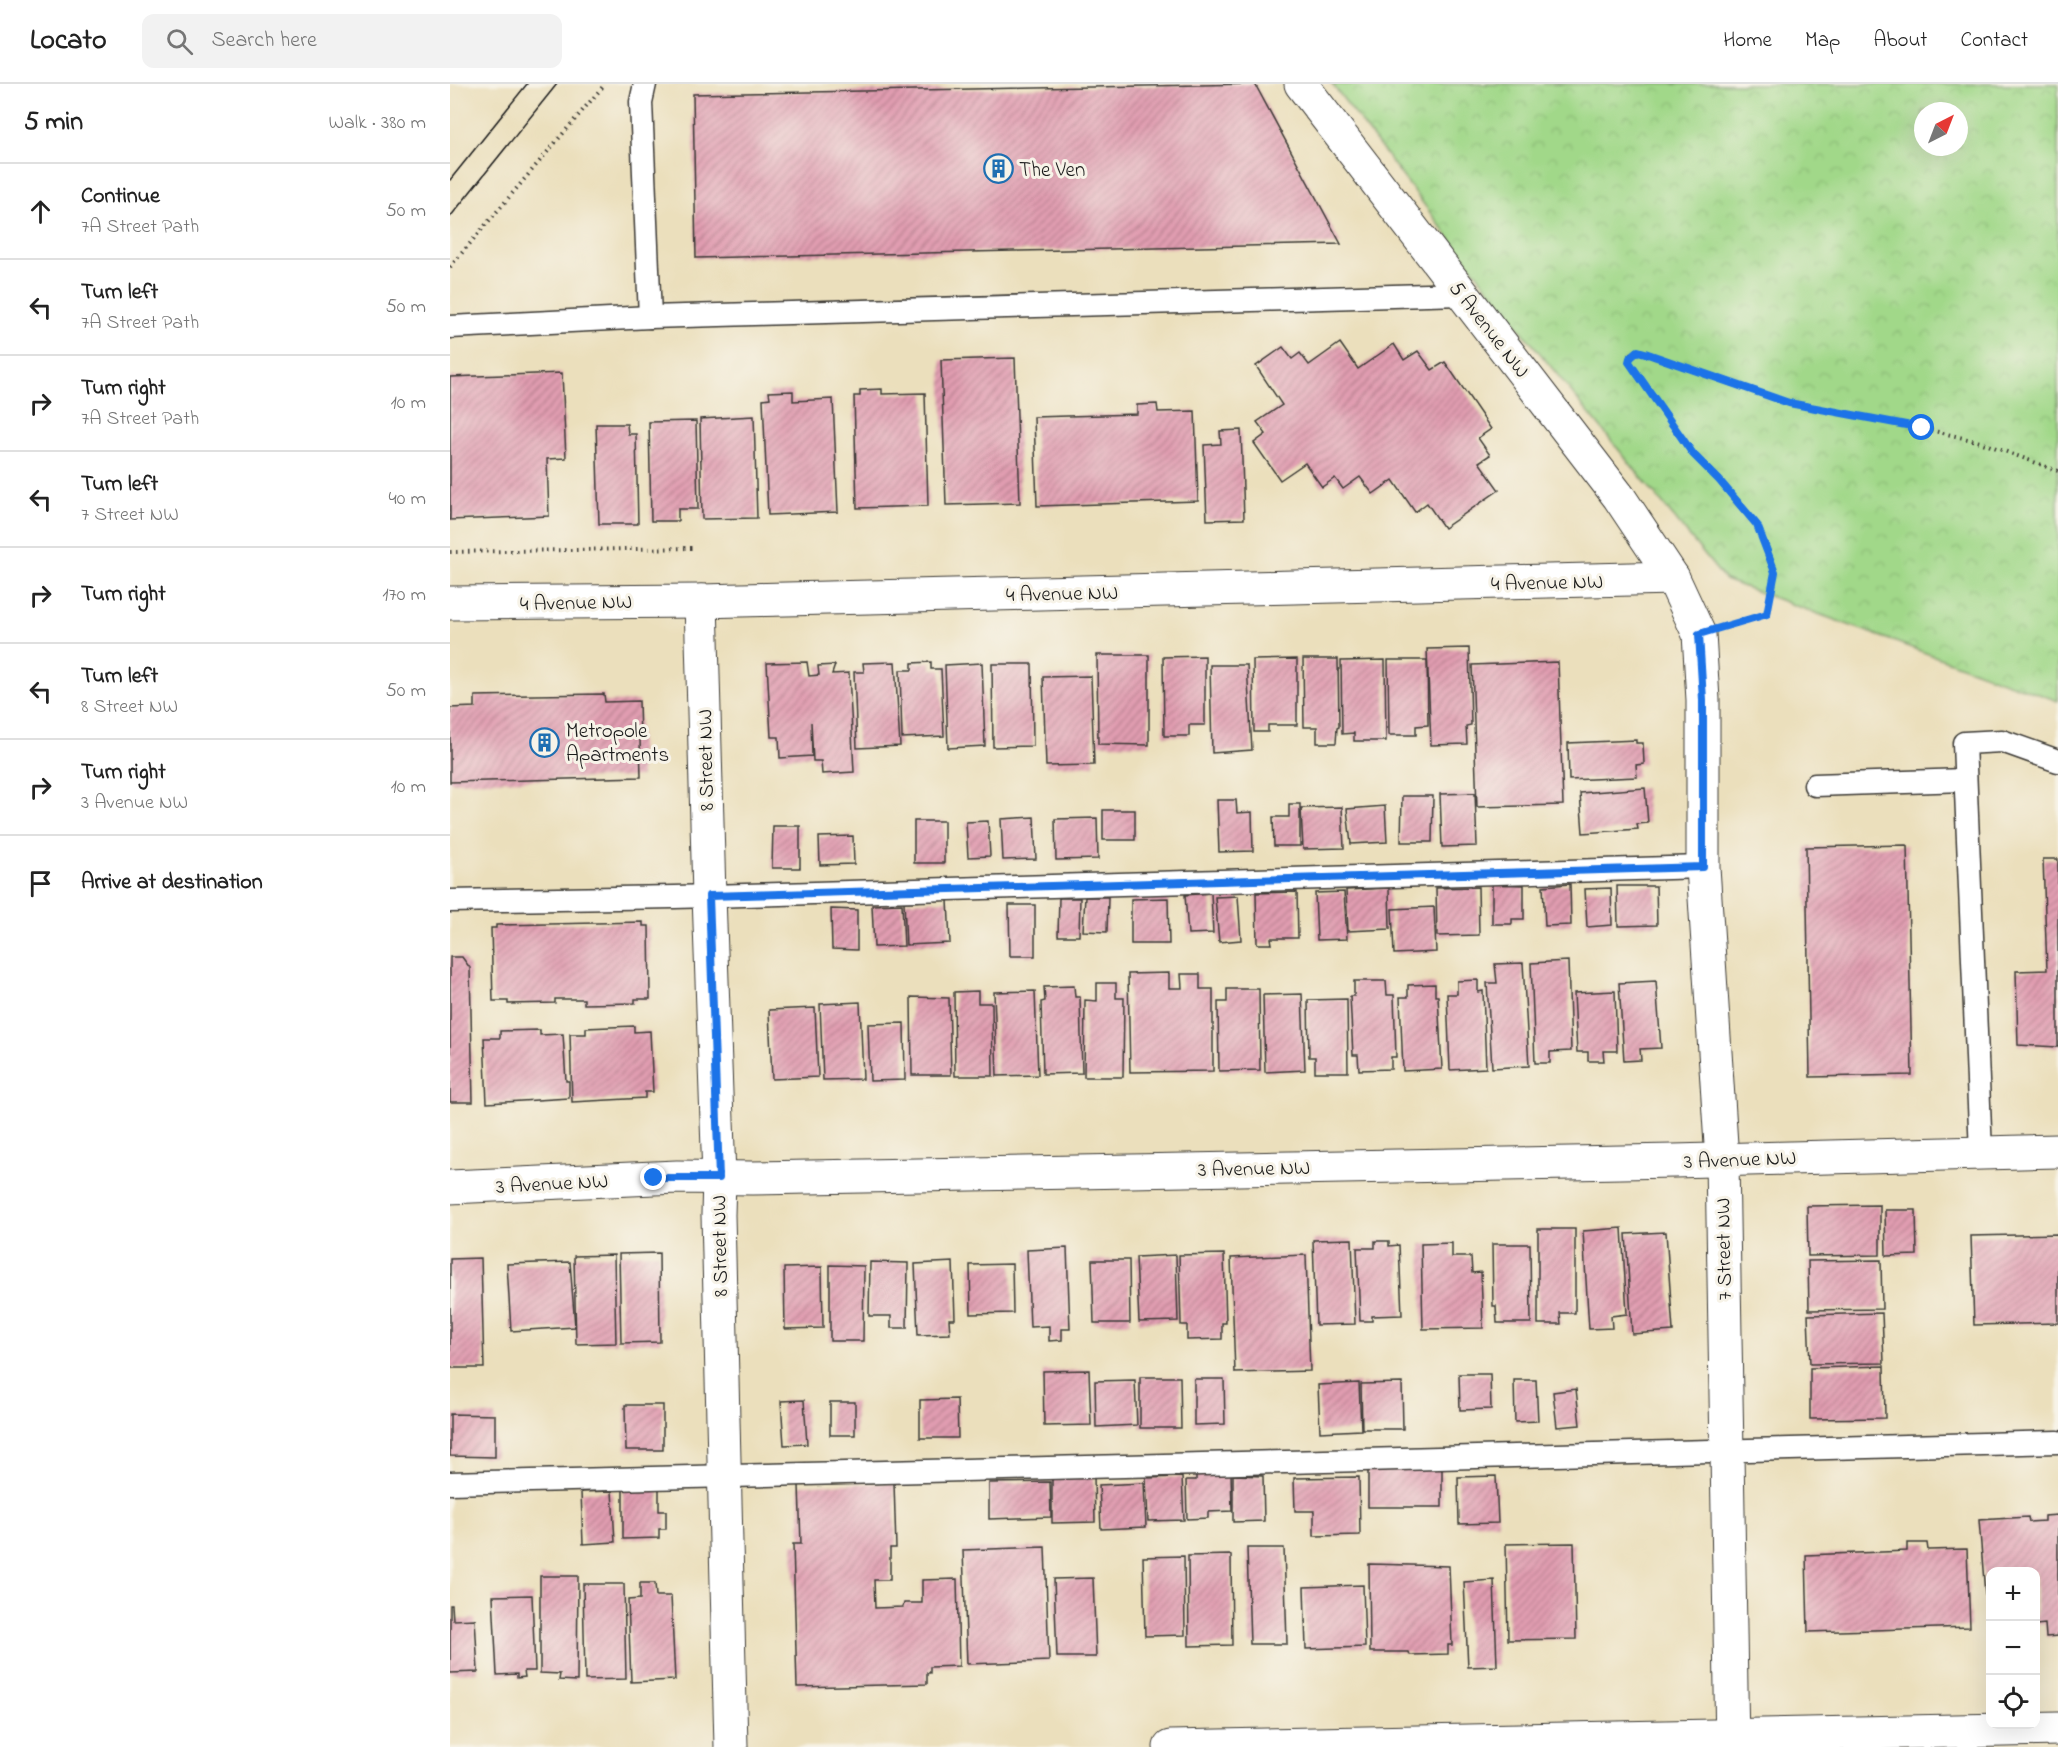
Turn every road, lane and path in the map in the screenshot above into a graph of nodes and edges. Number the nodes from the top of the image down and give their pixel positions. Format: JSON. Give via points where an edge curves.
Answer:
{"nodes":[{"id":1,"x":605,"y":84,"type":"edge"},
{"id":2,"x":645,"y":84,"type":"edge"},
{"id":3,"x":1301,"y":84,"type":"edge"},
{"id":4,"x":450,"y":267,"type":"edge"},
{"id":5,"x":1462,"y":294,"type":"junction"},
{"id":6,"x":650,"y":317,"type":"junction"},
{"id":7,"x":450,"y":327,"type":"edge"},
{"id":8,"x":2058,"y":471,"type":"edge"},
{"id":9,"x":692,"y":548,"type":"dead end"},
{"id":10,"x":450,"y":552,"type":"edge"},
{"id":11,"x":1673,"y":578,"type":"junction"},
{"id":12,"x":701,"y":601,"type":"junction"},
{"id":13,"x":450,"y":603,"type":"edge"},
{"id":14,"x":1699,"y":634,"type":"junction"},
{"id":15,"x":2058,"y":761,"type":"edge"},
{"id":16,"x":1965,"y":780,"type":"junction"},
{"id":17,"x":1815,"y":785,"type":"dead end"},
{"id":18,"x":1703,"y":867,"type":"junction"},
{"id":19,"x":709,"y":896,"type":"junction"},
{"id":20,"x":450,"y":901,"type":"edge"},
{"id":21,"x":2058,"y":1151,"type":"edge"},
{"id":22,"x":1981,"y":1153,"type":"junction"},
{"id":23,"x":1722,"y":1160,"type":"junction"},
{"id":24,"x":719,"y":1178,"type":"junction"},
{"id":25,"x":450,"y":1187,"type":"edge"},
{"id":26,"x":2058,"y":1442,"type":"edge"},
{"id":27,"x":1727,"y":1449,"type":"junction"},
{"id":28,"x":724,"y":1478,"type":"junction"},
{"id":29,"x":450,"y":1483,"type":"edge"},
{"id":30,"x":2058,"y":1729,"type":"edge"},
{"id":31,"x":1732,"y":1741,"type":"edge"},
{"id":32,"x":731,"y":1747,"type":"edge"},
{"id":33,"x":1170,"y":1747,"type":"edge"}],
"edges":[{"from":1,"to":4,"type":"path"},
{"from":2,"to":6,"type":"lane","via":[[641,102]]},
{"from":3,"to":5,"type":"street","name":"5 Avenue NW"},
{"from":5,"to":6,"type":"lane"},
{"from":5,"to":11,"type":"street","name":"5 Avenue NW","via":[[1619,497]]},
{"from":6,"to":7,"type":"lane"},
{"from":8,"to":14,"type":"path","via":[[1980,442],[1789,403],[1638,351],[1629,362],[1693,454],[1757,525],[1775,572],[1767,614]]},
{"from":9,"to":10,"type":"path"},
{"from":11,"to":12,"type":"street","name":"4 Avenue NW"},
{"from":11,"to":14,"type":"street","name":"7 Street NW"},
{"from":12,"to":13,"type":"street","name":"4 Avenue NW"},
{"from":12,"to":19,"type":"street","name":"8 Street NW"},
{"from":14,"to":18,"type":"street","name":"7 Street NW"},
{"from":15,"to":16,"type":"lane","via":[[2002,741],[1964,743]]},
{"from":16,"to":17,"type":"lane"},
{"from":16,"to":22,"type":"lane"},
{"from":18,"to":19,"type":"lane"},
{"from":18,"to":23,"type":"street","name":"7 Street NW"},
{"from":19,"to":20,"type":"lane"},
{"from":19,"to":24,"type":"street","name":"8 Street NW"},
{"from":21,"to":22,"type":"street","name":"3 Avenue NW"},
{"from":22,"to":23,"type":"street","name":"3 Avenue NW"},
{"from":23,"to":24,"type":"street","name":"3 Avenue NW"},
{"from":23,"to":27,"type":"street","name":"7 Street NW"},
{"from":24,"to":25,"type":"street","name":"3 Avenue NW"},
{"from":24,"to":28,"type":"street","name":"8 Street NW"},
{"from":26,"to":27,"type":"lane"},
{"from":27,"to":28,"type":"lane"},
{"from":27,"to":31,"type":"street","name":"7 Street NW"},
{"from":28,"to":29,"type":"lane"},
{"from":28,"to":32,"type":"street","name":"8 Street NW"},
{"from":30,"to":31,"type":"street"},
{"from":31,"to":33,"type":"street"}]}
